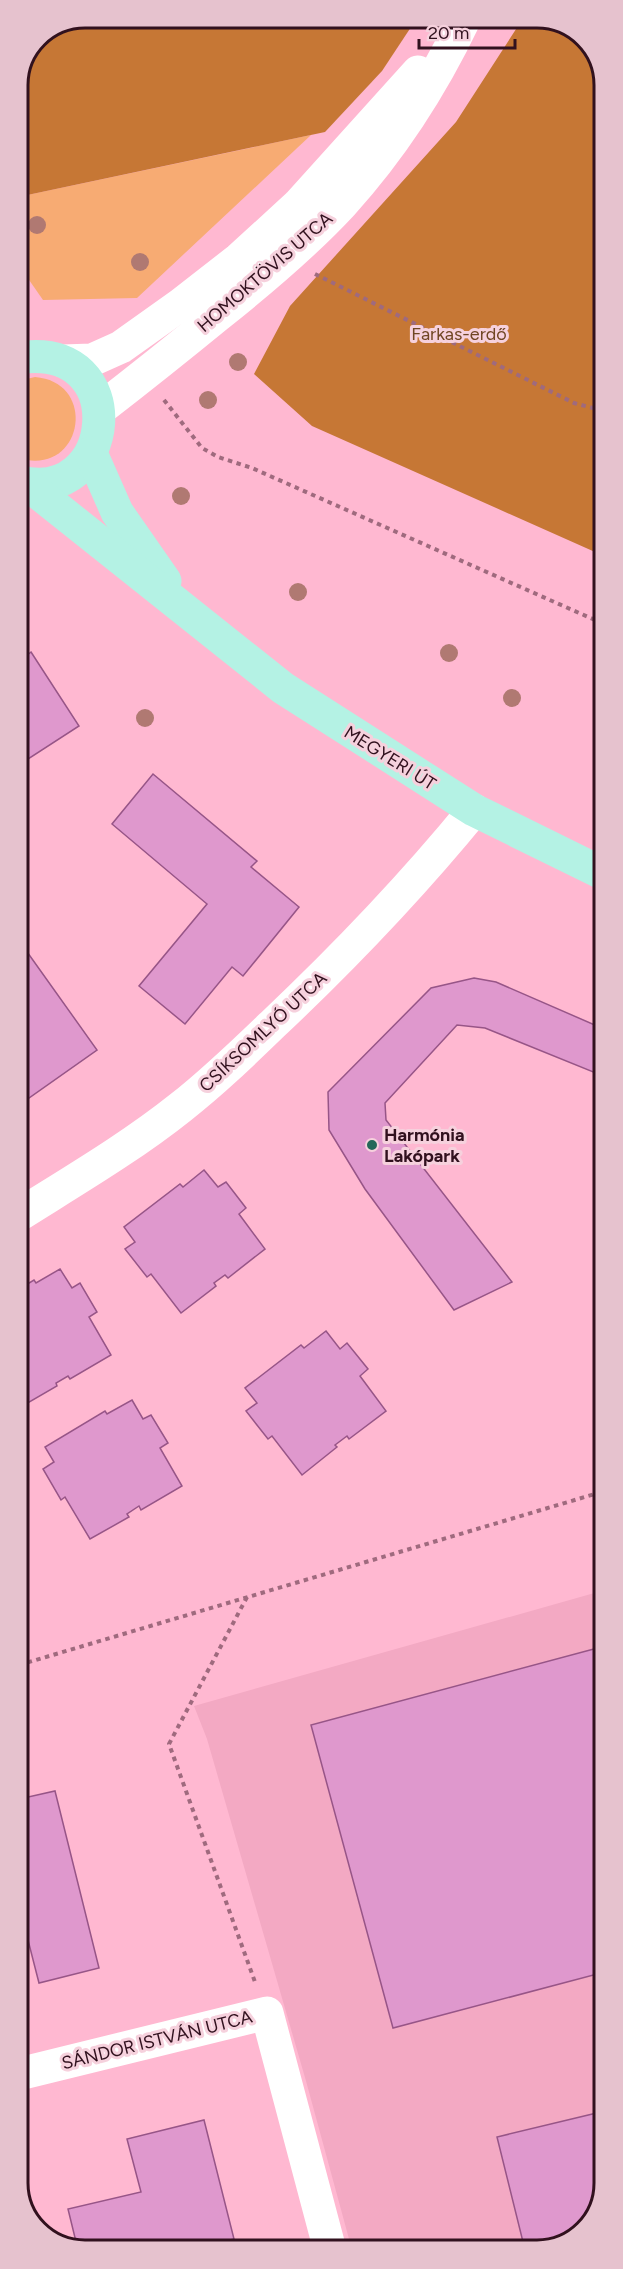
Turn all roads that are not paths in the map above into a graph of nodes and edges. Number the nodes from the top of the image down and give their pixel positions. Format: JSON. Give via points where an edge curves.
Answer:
{"nodes":[{"id":1,"x":457,"y":29,"type":"edge"},
{"id":2,"x":460,"y":29,"type":"edge"},
{"id":3,"x":34,"y":354,"type":"edge"},
{"id":4,"x":99,"y":410,"type":"junction"},
{"id":5,"x":91,"y":453,"type":"junction"},
{"id":6,"x":28,"y":483,"type":"edge"},
{"id":7,"x":28,"y":487,"type":"edge"},
{"id":8,"x":192,"y":616,"type":"junction"},
{"id":9,"x":474,"y":810,"type":"junction"},
{"id":10,"x":594,"y":869,"type":"edge"},
{"id":11,"x":28,"y":1210,"type":"edge"},
{"id":12,"x":28,"y":2072,"type":"edge"},
{"id":13,"x":327,"y":2240,"type":"edge"}],
"edges":[{"from":1,"to":3,"type":"street","name":"HOMOKTÖVIS UTCA","via":[[298,205],[239,259],[180,305],[121,347],[92,360]]},
{"from":2,"to":4,"type":"street","name":"HOMOKTÖVIS UTCA","via":[[431,85],[343,203],[263,279]]},
{"from":3,"to":4,"type":"main road","name":"MEGYERI ÚT","via":[[76,370],[87,381]]},
{"from":4,"to":5,"type":"main road","name":"MEGYERI ÚT","via":[[100,424]]},
{"from":5,"to":6,"type":"main road","name":"MEGYERI ÚT","via":[[64,478],[46,484]]},
{"from":5,"to":8,"type":"main road","name":"MEGYERI ÚT","via":[[117,512]]},
{"from":7,"to":8,"type":"main road","name":"MEGYERI ÚT"},
{"from":8,"to":9,"type":"main road","name":"MEGYERI ÚT","via":[[283,688]]},
{"from":9,"to":10,"type":"main road","name":"MEGYERI ÚT"},
{"from":9,"to":11,"type":"street","name":"CSÍKSOMLYÓ UTCA","via":[[381,919],[236,1059],[181,1107]]},
{"from":12,"to":13,"type":"street","name":"SÁNDOR ISTVÁN UTCA","via":[[267,2013]]}]}
